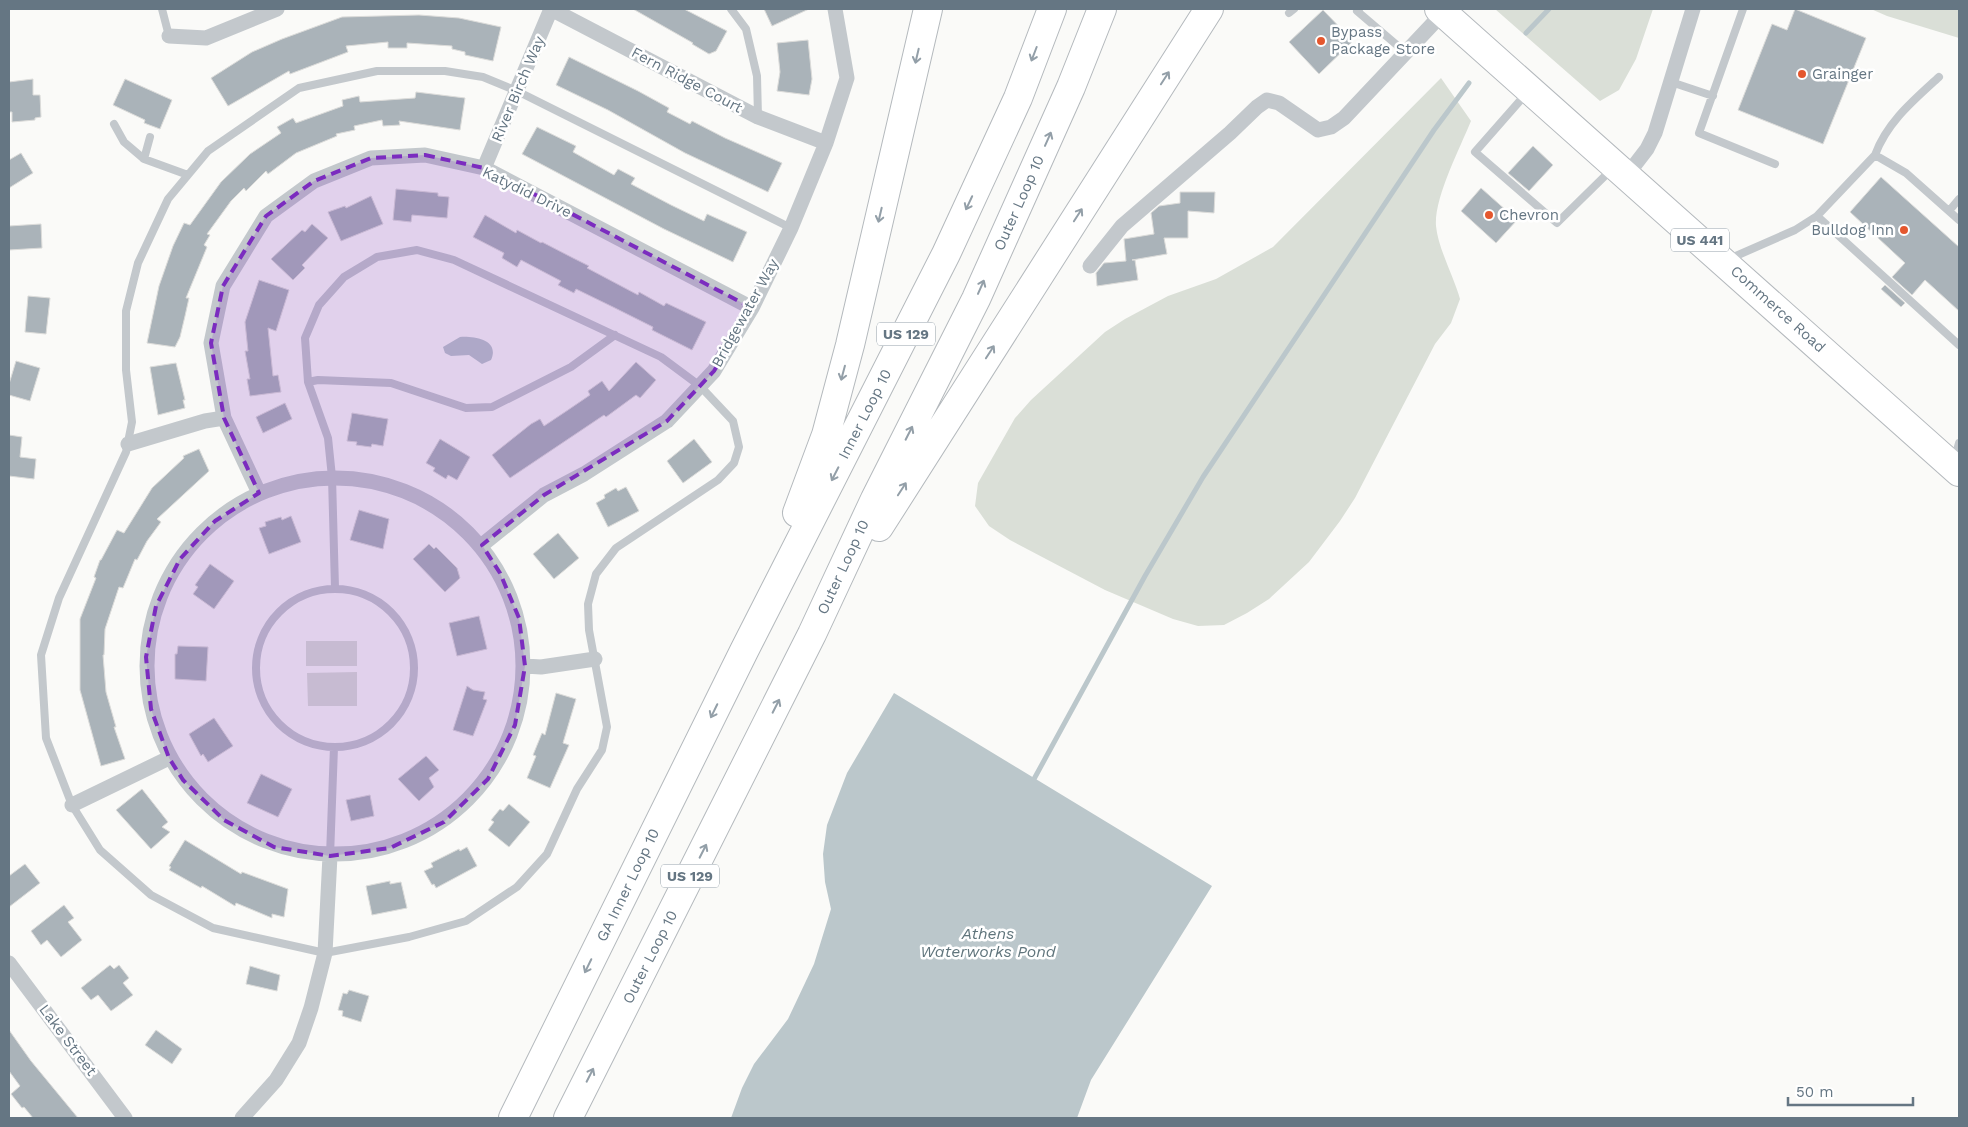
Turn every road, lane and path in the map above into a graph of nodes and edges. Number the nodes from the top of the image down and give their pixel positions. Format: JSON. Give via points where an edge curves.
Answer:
{"nodes":[{"id":1,"x":162,"y":9,"type":"edge"},
{"id":2,"x":277,"y":9,"type":"edge"},
{"id":3,"x":551,"y":9,"type":"edge"},
{"id":4,"x":731,"y":9,"type":"edge"},
{"id":5,"x":835,"y":9,"type":"edge"},
{"id":6,"x":928,"y":9,"type":"edge"},
{"id":7,"x":1052,"y":9,"type":"edge"},
{"id":8,"x":1102,"y":9,"type":"edge"},
{"id":9,"x":1210,"y":9,"type":"edge"},
{"id":10,"x":1693,"y":9,"type":"edge"},
{"id":11,"x":1743,"y":9,"type":"edge"},
{"id":12,"x":1357,"y":10,"type":"edge"},
{"id":13,"x":1441,"y":11,"type":"edge"},
{"id":14,"x":169,"y":36,"type":"joint"},
{"id":15,"x":1405,"y":52,"type":"junction"},
{"id":16,"x":1939,"y":77,"type":"dead end"},
{"id":17,"x":1671,"y":82,"type":"junction"},
{"id":18,"x":1531,"y":89,"type":"junction"},
{"id":19,"x":517,"y":91,"type":"junction"},
{"id":20,"x":1713,"y":96,"type":"junction"},
{"id":21,"x":758,"y":117,"type":"junction"},
{"id":22,"x":114,"y":124,"type":"dead end"},
{"id":23,"x":150,"y":137,"type":"dead end"},
{"id":24,"x":826,"y":143,"type":"junction"},
{"id":25,"x":1875,"y":155,"type":"junction"},
{"id":26,"x":144,"y":159,"type":"junction"},
{"id":27,"x":1775,"y":164,"type":"dead end"},
{"id":28,"x":484,"y":168,"type":"junction"},
{"id":29,"x":1622,"y":170,"type":"junction"},
{"id":30,"x":188,"y":175,"type":"junction"},
{"id":31,"x":1959,"y":199,"type":"edge"},
{"id":32,"x":1949,"y":211,"type":"junction"},
{"id":33,"x":1817,"y":216,"type":"junction"},
{"id":34,"x":1959,"y":220,"type":"edge"},
{"id":35,"x":791,"y":228,"type":"junction"},
{"id":36,"x":1724,"y":261,"type":"junction"},
{"id":37,"x":1090,"y":266,"type":"dead end"},
{"id":38,"x":752,"y":308,"type":"junction"},
{"id":39,"x":615,"y":335,"type":"junction"},
{"id":40,"x":1959,"y":345,"type":"edge"},
{"id":41,"x":308,"y":382,"type":"junction"},
{"id":42,"x":700,"y":386,"type":"junction"},
{"id":43,"x":224,"y":418,"type":"junction"},
{"id":44,"x":128,"y":444,"type":"junction"},
{"id":45,"x":1957,"y":460,"type":"edge"},
{"id":46,"x":332,"y":477,"type":"junction"},
{"id":47,"x":259,"y":493,"type":"junction"},
{"id":48,"x":482,"y":545,"type":"junction"},
{"id":49,"x":335,"y":588,"type":"junction"},
{"id":50,"x":812,"y":634,"type":"junction"},
{"id":51,"x":744,"y":651,"type":"junction"},
{"id":52,"x":595,"y":659,"type":"junction"},
{"id":53,"x":525,"y":666,"type":"junction"},
{"id":54,"x":334,"y":747,"type":"junction"},
{"id":55,"x":169,"y":758,"type":"junction"},
{"id":56,"x":72,"y":805,"type":"junction"},
{"id":57,"x":330,"y":856,"type":"junction"},
{"id":58,"x":325,"y":953,"type":"junction"},
{"id":59,"x":9,"y":963,"type":"edge"},
{"id":60,"x":125,"y":1118,"type":"edge"},
{"id":61,"x":242,"y":1118,"type":"edge"},
{"id":62,"x":513,"y":1118,"type":"edge"},
{"id":63,"x":568,"y":1118,"type":"edge"}],
"edges":[{"from":1,"to":14,"type":"lane"},
{"from":2,"to":14,"type":"street","via":[[206,38]]},
{"from":3,"to":19,"type":"street","name":"River Birch Way"},
{"from":3,"to":21,"type":"street","name":"Fern Ridge Court"},
{"from":4,"to":21,"type":"lane","via":[[746,29],[756,76]]},
{"from":5,"to":24,"type":"street","name":"Bridgewater Way","via":[[847,78]]},
{"from":6,"to":51,"type":"highway","one_way":true,"via":[[826,435]]},
{"from":7,"to":51,"type":"highway","name":"Inner Loop 10","number":"US 129","one_way":true,"via":[[1018,98],[946,254]]},
{"from":50,"to":8,"type":"highway","name":"Outer Loop 10","number":"US 129","one_way":true,"via":[[875,499],[976,299],[1071,87]]},
{"from":50,"to":9,"type":"highway","one_way":true},
{"from":10,"to":17,"type":"street"},
{"from":11,"to":20,"type":"lane"},
{"from":12,"to":15,"type":"lane"},
{"from":13,"to":15,"type":"street"},
{"from":13,"to":18,"type":"highway","name":"Commerce Road","number":"US 441"},
{"from":15,"to":37,"type":"street","via":[[1344,118],[1331,127],[1318,130],[1279,103],[1267,100],[1122,226]]},
{"from":16,"to":25,"type":"lane","via":[[1902,110]]},
{"from":17,"to":20,"type":"lane"},
{"from":17,"to":29,"type":"street","via":[[1652,141]]},
{"from":18,"to":29,"type":"highway","name":"Commerce Road","number":"US 441"},
{"from":18,"to":29,"type":"lane","via":[[1475,152],[1557,223]]},
{"from":19,"to":28,"type":"street","name":"River Birch Way"},
{"from":19,"to":30,"type":"lane","via":[[483,77],[445,71],[377,71],[299,88],[208,151]]},
{"from":19,"to":35,"type":"lane"},
{"from":20,"to":27,"type":"lane","via":[[1699,133]]},
{"from":21,"to":24,"type":"street","name":"Fern Ridge Court"},
{"from":22,"to":26,"type":"lane","via":[[124,142]]},
{"from":23,"to":26,"type":"lane"},
{"from":24,"to":35,"type":"street","name":"Bridgewater Way"},
{"from":25,"to":32,"type":"lane","via":[[1906,173]]},
{"from":25,"to":33,"type":"lane"},
{"from":26,"to":30,"type":"lane"},
{"from":28,"to":38,"type":"street","name":"Katydid Drive"},
{"from":28,"to":43,"type":"street","name":"Katydid Drive","via":[[425,155],[371,158],[314,181],[266,216],[223,286],[211,343]]},
{"from":29,"to":36,"type":"highway","name":"Commerce Road","number":"US 441"},
{"from":30,"to":44,"type":"lane","via":[[168,199],[138,263],[126,311],[126,370],[132,422]]},
{"from":31,"to":32,"type":"lane"},
{"from":32,"to":34,"type":"lane"},
{"from":33,"to":36,"type":"lane","via":[[1795,230]]},
{"from":33,"to":40,"type":"lane"},
{"from":35,"to":38,"type":"street","name":"Bridgewater Way"},
{"from":36,"to":45,"type":"highway","name":"Commerce Road","number":"US 441"},
{"from":38,"to":42,"type":"street","name":"Bridgewater Way","via":[[714,371]]},
{"from":39,"to":41,"type":"lane","via":[[571,367],[492,406],[466,408],[391,383]]},
{"from":39,"to":41,"type":"lane","via":[[454,260],[417,250],[377,257],[344,277],[319,305],[304,338]]},
{"from":39,"to":42,"type":"lane","via":[[661,356]]},
{"from":41,"to":46,"type":"lane","via":[[328,438]]},
{"from":42,"to":48,"type":"street","name":"Bridgewater Way","via":[[667,421],[584,474],[544,495]]},
{"from":42,"to":52,"type":"lane","via":[[733,421],[739,446],[734,463],[718,480],[616,548],[596,574],[588,604]]},
{"from":43,"to":44,"type":"street"},
{"from":43,"to":47,"type":"street","name":"Katydid Drive"},
{"from":44,"to":56,"type":"lane","via":[[59,598],[41,655],[46,738]]},
{"from":46,"to":47,"type":"street","via":[[295,481]]},
{"from":46,"to":48,"type":"street","via":[[388,484],[440,508]]},
{"from":46,"to":49,"type":"lane"},
{"from":47,"to":55,"type":"street","via":[[209,527],[180,559],[156,606],[146,657],[151,709]]},
{"from":48,"to":53,"type":"street","via":[[500,573],[518,618]]},
{"from":49,"to":54,"type":"lane","via":[[308,593],[284,607],[266,628],[257,654],[257,681],[266,707],[283,728],[307,742]]},
{"from":49,"to":54,"type":"lane","via":[[359,592],[382,603],[400,620],[411,643],[415,668],[410,692],[399,715],[381,732],[359,744]]},
{"from":63,"to":50,"type":"highway","name":"Outer Loop 10","number":"US 129","one_way":true},
{"from":51,"to":62,"type":"highway","name":"GA Inner Loop 10","number":"US 129","one_way":true},
{"from":52,"to":53,"type":"street","via":[[541,667]]},
{"from":52,"to":58,"type":"lane","via":[[607,727],[602,750],[577,789],[547,854],[517,887],[466,921],[408,937]]},
{"from":53,"to":57,"type":"street","via":[[515,725],[488,779],[444,822],[390,848]]},
{"from":54,"to":57,"type":"lane"},
{"from":55,"to":56,"type":"street"},
{"from":55,"to":57,"type":"street","via":[[183,780],[224,820],[274,846]]},
{"from":56,"to":58,"type":"lane","via":[[100,850],[151,896],[213,928]]},
{"from":57,"to":58,"type":"street"},
{"from":58,"to":61,"type":"street","via":[[299,1043],[276,1080]]},
{"from":59,"to":60,"type":"street","name":"Lake Street"}]}
